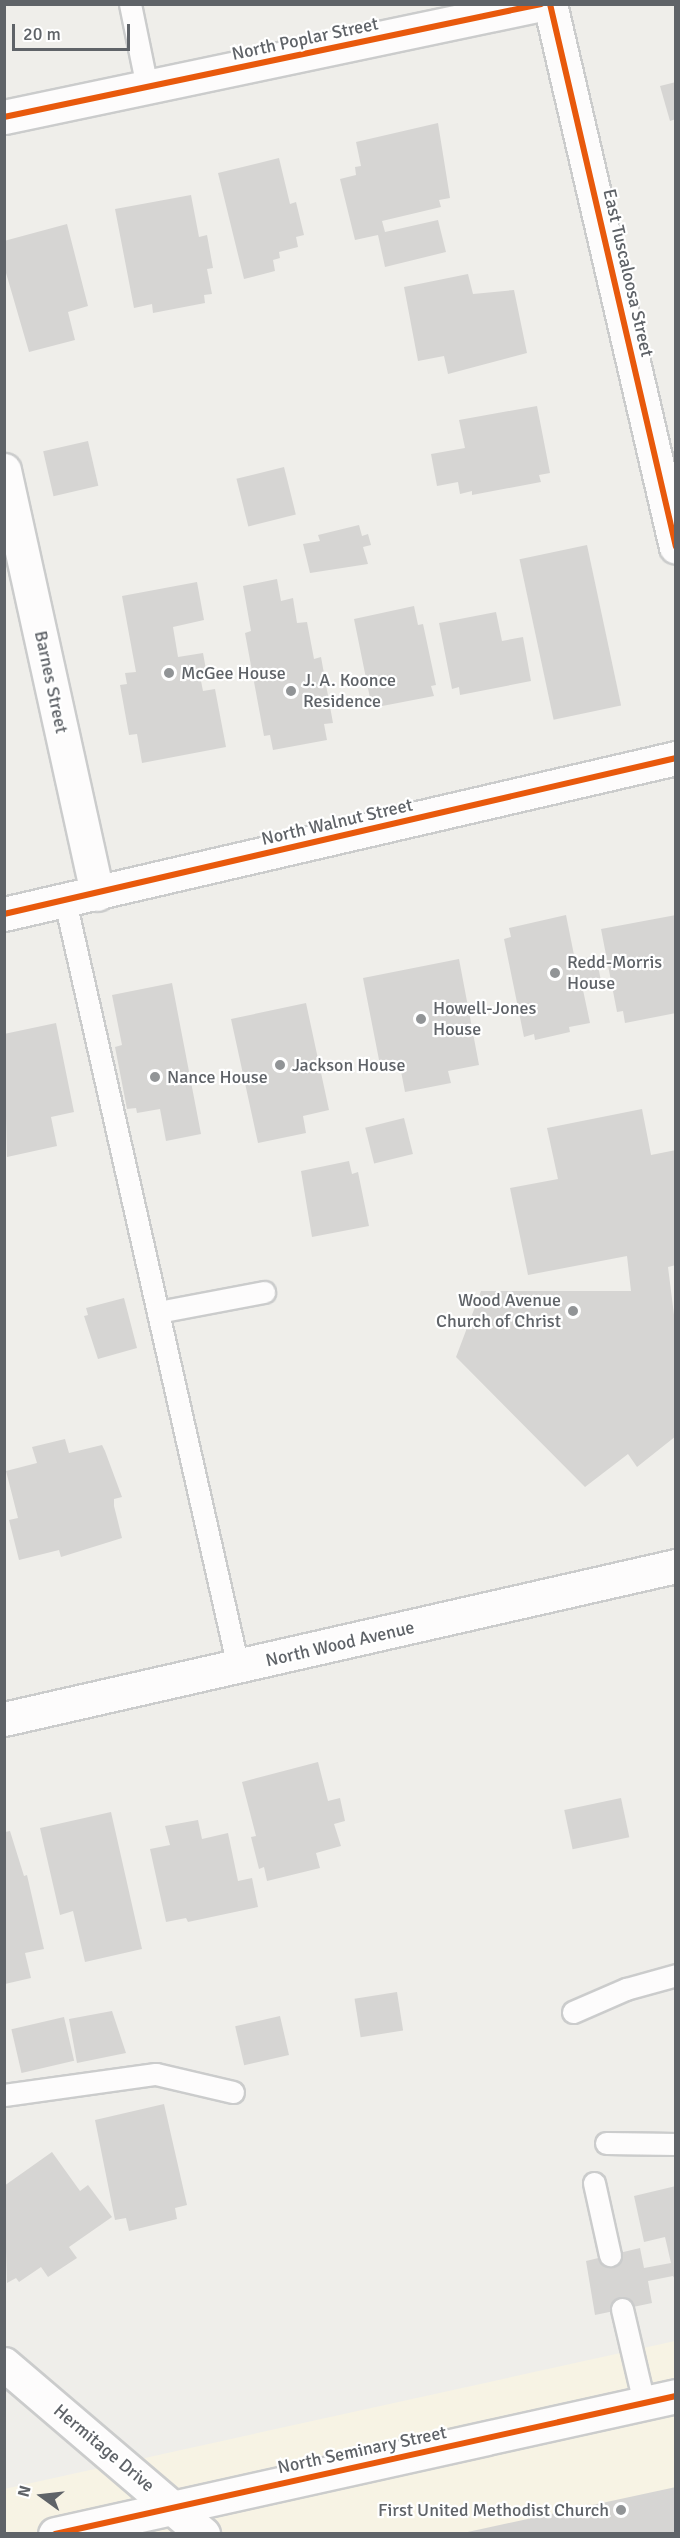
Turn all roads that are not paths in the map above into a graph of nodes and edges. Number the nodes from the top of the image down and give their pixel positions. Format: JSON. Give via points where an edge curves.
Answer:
{"nodes":[{"id":1,"x":130,"y":4,"type":"edge"},
{"id":2,"x":541,"y":4,"type":"edge"},
{"id":3,"x":550,"y":4,"type":"edge"},
{"id":4,"x":147,"y":87,"type":"junction"},
{"id":5,"x":4,"y":117,"type":"edge"},
{"id":6,"x":4,"y":470,"type":"edge"},
{"id":7,"x":9,"y":515,"type":"edge"},
{"id":8,"x":675,"y":547,"type":"edge"},
{"id":9,"x":675,"y":758,"type":"edge"},
{"id":10,"x":97,"y":894,"type":"junction"},
{"id":11,"x":65,"y":901,"type":"junction"},
{"id":12,"x":4,"y":914,"type":"edge"},
{"id":13,"x":264,"y":1292,"type":"dead end"},
{"id":14,"x":158,"y":1312,"type":"junction"},
{"id":15,"x":675,"y":1566,"type":"edge"},
{"id":16,"x":238,"y":1667,"type":"junction"},
{"id":17,"x":4,"y":1719,"type":"edge"},
{"id":18,"x":675,"y":1975,"type":"edge"},
{"id":19,"x":573,"y":2012,"type":"dead end"},
{"id":20,"x":232,"y":2092,"type":"dead end"},
{"id":21,"x":4,"y":2095,"type":"edge"},
{"id":22,"x":606,"y":2143,"type":"dead end"},
{"id":23,"x":675,"y":2144,"type":"edge"},
{"id":24,"x":594,"y":2183,"type":"dead end"},
{"id":25,"x":610,"y":2255,"type":"dead end"},
{"id":26,"x":622,"y":2309,"type":"dead end"},
{"id":27,"x":4,"y":2364,"type":"edge"},
{"id":28,"x":675,"y":2396,"type":"edge"},
{"id":29,"x":644,"y":2403,"type":"junction"},
{"id":30,"x":172,"y":2507,"type":"junction"},
{"id":31,"x":55,"y":2534,"type":"edge"},
{"id":32,"x":203,"y":2534,"type":"edge"}],
"edges":[{"from":1,"to":4,"type":"lane"},
{"from":2,"to":4,"type":"street","name":"North Poplar Street"},
{"from":3,"to":8,"type":"street","name":"East Tuscaloosa Street"},
{"from":4,"to":5,"type":"street","name":"North Poplar Street"},
{"from":6,"to":7,"type":"street","name":"Barnes Street"},
{"from":7,"to":10,"type":"street","name":"Barnes Street"},
{"from":9,"to":10,"type":"street","name":"North Walnut Street"},
{"from":10,"to":11,"type":"street","name":"North Walnut Street"},
{"from":11,"to":12,"type":"street","name":"North Walnut Street"},
{"from":11,"to":14,"type":"lane"},
{"from":13,"to":14,"type":"lane"},
{"from":14,"to":16,"type":"lane"},
{"from":15,"to":16,"type":"street","name":"North Wood Avenue"},
{"from":16,"to":17,"type":"street","name":"North Wood Avenue"},
{"from":18,"to":19,"type":"lane","via":[[626,1989]]},
{"from":20,"to":21,"type":"lane","via":[[156,2074]]},
{"from":22,"to":23,"type":"lane"},
{"from":24,"to":25,"type":"lane"},
{"from":26,"to":29,"type":"lane"},
{"from":27,"to":30,"type":"street","name":"Hermitage Drive"},
{"from":28,"to":29,"type":"street","name":"North Seminary Street"},
{"from":29,"to":30,"type":"street","name":"North Seminary Street"},
{"from":30,"to":31,"type":"street","name":"North Seminary Street"},
{"from":30,"to":32,"type":"street","name":"Hermitage Drive"}]}
